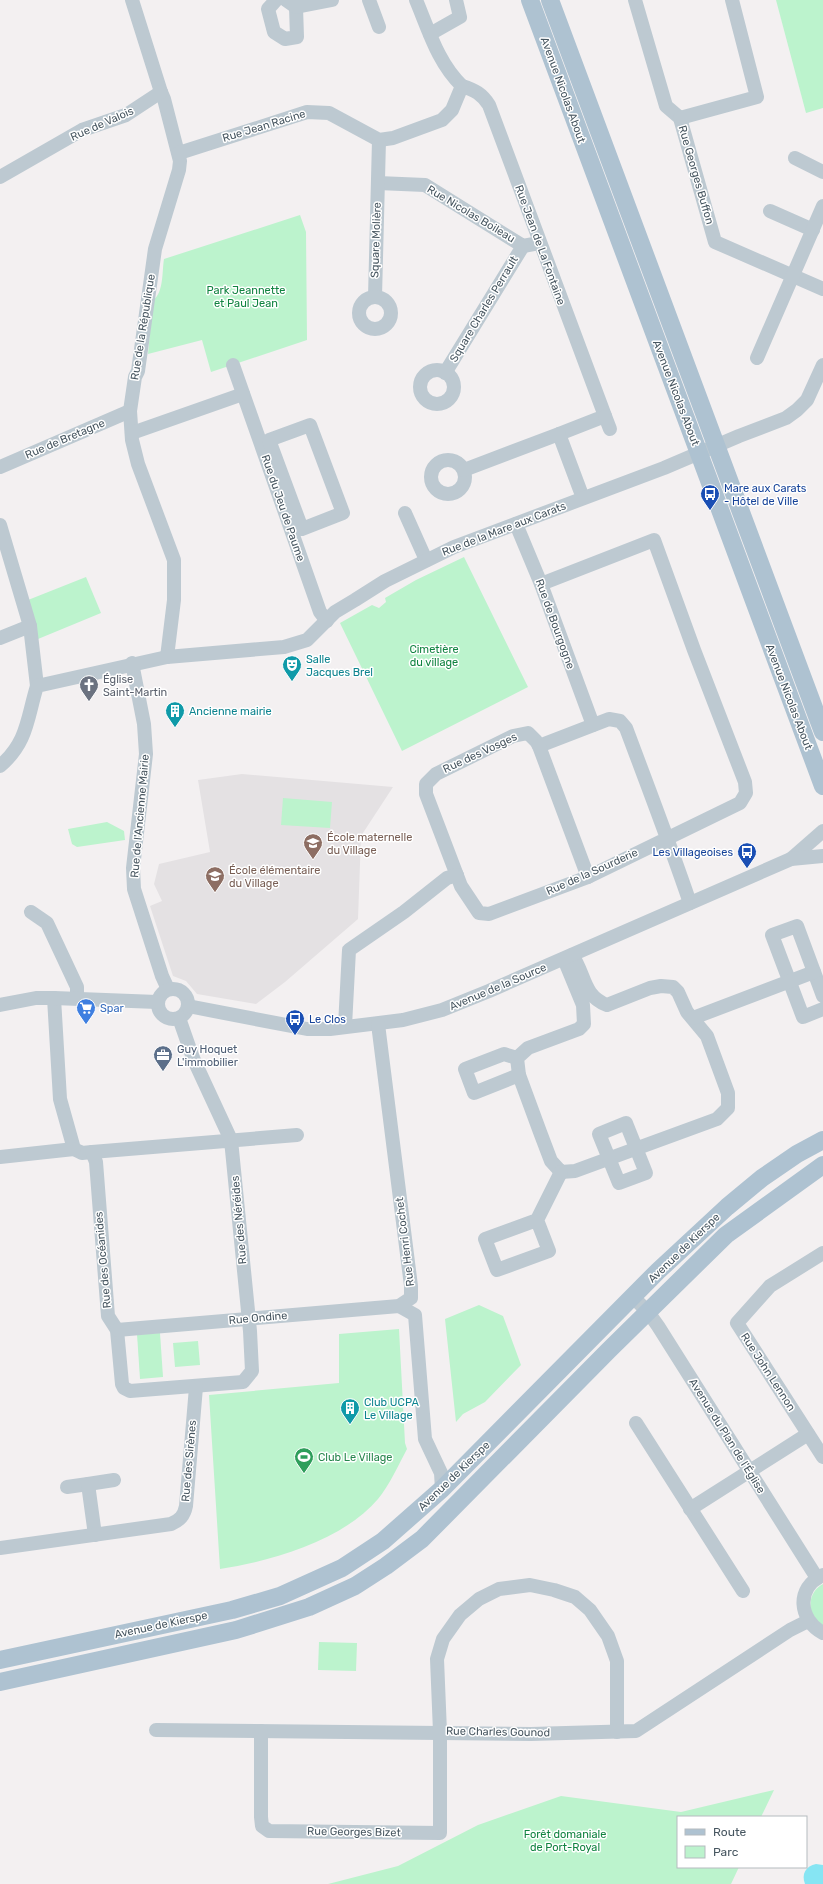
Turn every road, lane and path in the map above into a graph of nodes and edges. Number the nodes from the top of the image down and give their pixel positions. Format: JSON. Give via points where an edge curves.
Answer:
{"nodes":[{"id":1,"x":132,"y":0,"type":"edge"},
{"id":2,"x":276,"y":0,"type":"edge"},
{"id":3,"x":332,"y":0,"type":"edge"},
{"id":4,"x":369,"y":0,"type":"edge"},
{"id":5,"x":416,"y":0,"type":"edge"},
{"id":6,"x":456,"y":0,"type":"edge"},
{"id":7,"x":530,"y":0,"type":"edge"},
{"id":8,"x":550,"y":0,"type":"edge"},
{"id":9,"x":635,"y":0,"type":"edge"},
{"id":10,"x":732,"y":0,"type":"edge"},
{"id":11,"x":291,"y":3,"type":"edge"},
{"id":12,"x":379,"y":27,"type":"dead end"},
{"id":13,"x":430,"y":34,"type":"junction"},
{"id":14,"x":462,"y":86,"type":"junction"},
{"id":15,"x":160,"y":92,"type":"junction"},
{"id":16,"x":680,"y":118,"type":"junction"},
{"id":17,"x":379,"y":140,"type":"junction"},
{"id":18,"x":179,"y":153,"type":"junction"},
{"id":19,"x":795,"y":158,"type":"dead end"},
{"id":20,"x":823,"y":172,"type":"edge"},
{"id":21,"x":0,"y":177,"type":"edge"},
{"id":22,"x":378,"y":184,"type":"junction"},
{"id":23,"x":823,"y":206,"type":"edge"},
{"id":24,"x":770,"y":211,"type":"dead end"},
{"id":25,"x":813,"y":230,"type":"junction"},
{"id":26,"x":539,"y":243,"type":"junction"},
{"id":27,"x":523,"y":246,"type":"junction"},
{"id":28,"x":792,"y":277,"type":"junction"},
{"id":29,"x":823,"y":289,"type":"edge"},
{"id":30,"x":375,"y":297,"type":"dead end"},
{"id":31,"x":757,"y":358,"type":"dead end"},
{"id":32,"x":233,"y":365,"type":"dead end"},
{"id":33,"x":823,"y":365,"type":"edge"},
{"id":34,"x":445,"y":373,"type":"dead end"},
{"id":35,"x":243,"y":394,"type":"junction"},
{"id":36,"x":130,"y":411,"type":"junction"},
{"id":37,"x":132,"y":433,"type":"junction"},
{"id":38,"x":559,"y":434,"type":"junction"},
{"id":39,"x":269,"y":440,"type":"joint"},
{"id":40,"x":716,"y":447,"type":"junction"},
{"id":41,"x":698,"y":454,"type":"junction"},
{"id":42,"x":0,"y":467,"type":"edge"},
{"id":43,"x":464,"y":470,"type":"dead end"},
{"id":44,"x":583,"y":498,"type":"junction"},
{"id":45,"x":405,"y":513,"type":"dead end"},
{"id":46,"x":516,"y":524,"type":"junction"},
{"id":47,"x":0,"y":525,"type":"edge"},
{"id":48,"x":426,"y":560,"type":"junction"},
{"id":49,"x":541,"y":584,"type":"junction"},
{"id":50,"x":327,"y":620,"type":"junction"},
{"id":51,"x":30,"y":626,"type":"junction"},
{"id":52,"x":0,"y":638,"type":"edge"},
{"id":53,"x":167,"y":657,"type":"junction"},
{"id":54,"x":132,"y":663,"type":"junction"},
{"id":55,"x":37,"y":686,"type":"junction"},
{"id":56,"x":593,"y":725,"type":"junction"},
{"id":57,"x":823,"y":732,"type":"edge"},
{"id":58,"x":539,"y":746,"type":"junction"},
{"id":59,"x":0,"y":766,"type":"edge"},
{"id":60,"x":823,"y":786,"type":"edge"},
{"id":61,"x":823,"y":832,"type":"edge"},
{"id":62,"x":667,"y":839,"type":"junction"},
{"id":63,"x":823,"y":856,"type":"edge"},
{"id":64,"x":791,"y":860,"type":"junction"},
{"id":65,"x":457,"y":875,"type":"junction"},
{"id":66,"x":588,"y":877,"type":"junction"},
{"id":67,"x":690,"y":903,"type":"junction"},
{"id":68,"x":31,"y":912,"type":"dead end"},
{"id":69,"x":568,"y":957,"type":"junction"},
{"id":70,"x":814,"y":972,"type":"junction"},
{"id":71,"x":790,"y":982,"type":"junction"},
{"id":72,"x":168,"y":989,"type":"junction"},
{"id":73,"x":823,"y":996,"type":"edge"},
{"id":74,"x":54,"y":998,"type":"junction"},
{"id":75,"x":77,"y":998,"type":"junction"},
{"id":76,"x":157,"y":1002,"type":"junction"},
{"id":77,"x":589,"y":1002,"type":"junction"},
{"id":78,"x":0,"y":1005,"type":"edge"},
{"id":79,"x":188,"y":1006,"type":"junction"},
{"id":80,"x":823,"y":1009,"type":"edge"},
{"id":81,"x":179,"y":1018,"type":"junction"},
{"id":82,"x":693,"y":1018,"type":"junction"},
{"id":83,"x":378,"y":1024,"type":"junction"},
{"id":84,"x":345,"y":1026,"type":"junction"},
{"id":85,"x":517,"y":1058,"type":"junction"},
{"id":86,"x":519,"y":1075,"type":"junction"},
{"id":87,"x":297,"y":1135,"type":"dead end"},
{"id":88,"x":231,"y":1140,"type":"junction"},
{"id":89,"x":823,"y":1140,"type":"edge"},
{"id":90,"x":636,"y":1148,"type":"junction"},
{"id":91,"x":74,"y":1149,"type":"junction"},
{"id":92,"x":92,"y":1152,"type":"junction"},
{"id":93,"x":0,"y":1157,"type":"edge"},
{"id":94,"x":609,"y":1158,"type":"junction"},
{"id":95,"x":819,"y":1165,"type":"edge"},
{"id":96,"x":561,"y":1172,"type":"junction"},
{"id":97,"x":537,"y":1220,"type":"junction"},
{"id":98,"x":823,"y":1254,"type":"edge"},
{"id":99,"x":633,"y":1297,"type":"junction"},
{"id":100,"x":399,"y":1306,"type":"junction"},
{"id":101,"x":648,"y":1312,"type":"junction"},
{"id":102,"x":248,"y":1319,"type":"junction"},
{"id":103,"x":117,"y":1330,"type":"junction"},
{"id":104,"x":196,"y":1387,"type":"junction"},
{"id":105,"x":636,"y":1424,"type":"dead end"},
{"id":106,"x":808,"y":1434,"type":"junction"},
{"id":107,"x":823,"y":1457,"type":"edge"},
{"id":108,"x":749,"y":1471,"type":"junction"},
{"id":109,"x":114,"y":1480,"type":"dead end"},
{"id":110,"x":88,"y":1484,"type":"junction"},
{"id":111,"x":67,"y":1486,"type":"dead end"},
{"id":112,"x":442,"y":1489,"type":"junction"},
{"id":113,"x":690,"y":1509,"type":"junction"},
{"id":114,"x":95,"y":1535,"type":"junction"},
{"id":115,"x":0,"y":1548,"type":"edge"},
{"id":116,"x":820,"y":1577,"type":"edge"},
{"id":117,"x":743,"y":1591,"type":"dead end"},
{"id":118,"x":808,"y":1621,"type":"junction"},
{"id":119,"x":823,"y":1633,"type":"edge"},
{"id":120,"x":0,"y":1660,"type":"edge"},
{"id":121,"x":0,"y":1682,"type":"edge"},
{"id":122,"x":156,"y":1730,"type":"dead end"},
{"id":123,"x":261,"y":1731,"type":"junction"},
{"id":124,"x":440,"y":1732,"type":"junction"},
{"id":125,"x":617,"y":1732,"type":"junction"}],
"edges":[{"from":1,"to":15,"type":"street","name":"Rue de la République"},
{"from":2,"to":11,"type":"street","via":[[268,9],[274,32],[286,39],[297,36]]},
{"from":3,"to":11,"type":"street"},
{"from":4,"to":12,"type":"street"},
{"from":5,"to":13,"type":"street"},
{"from":6,"to":13,"type":"street","via":[[460,17]]},
{"from":7,"to":41,"type":"main road","name":"Avenue Nicolas About"},
{"from":8,"to":40,"type":"main road","name":"Avenue Nicolas About"},
{"from":9,"to":16,"type":"street","name":"Rue Georges Buffon","via":[[666,106]]},
{"from":10,"to":16,"type":"street","via":[[757,97]]},
{"from":13,"to":14,"type":"street","via":[[441,60]]},
{"from":14,"to":17,"type":"street","via":[[452,110],[442,120],[392,138]]},
{"from":14,"to":26,"type":"street","name":"Rue Jean de La Fontaine","via":[[473,89],[483,96],[489,105]]},
{"from":15,"to":18,"type":"street","name":"Rue de la République"},
{"from":15,"to":21,"type":"street","name":"Rue de Valois","via":[[126,115],[82,130]]},
{"from":16,"to":28,"type":"street","name":"Rue Georges Buffon","via":[[715,242]]},
{"from":17,"to":18,"type":"street","name":"Rue Jean Racine","via":[[329,113],[307,112]]},
{"from":17,"to":22,"type":"street","name":"Square Molière"},
{"from":18,"to":36,"type":"street","name":"Rue de la République","via":[[179,170],[155,249]]},
{"from":19,"to":20,"type":"street"},
{"from":22,"to":27,"type":"street","name":"Rue Nicolas Boileau","via":[[425,185]]},
{"from":22,"to":30,"type":"street","name":"Square Molière"},
{"from":23,"to":25,"type":"street"},
{"from":24,"to":25,"type":"street"},
{"from":25,"to":28,"type":"street"},
{"from":26,"to":27,"type":"street","name":"Rue Nicolas Boileau"},
{"from":26,"to":38,"type":"street","name":"Rue Jean de La Fontaine","via":[[608,422]]},
{"from":27,"to":34,"type":"street","name":"Square Charles Perrault"},
{"from":28,"to":29,"type":"street","name":"Rue Georges Buffon"},
{"from":28,"to":31,"type":"street"},
{"from":32,"to":35,"type":"street","name":"Rue du Jeu de Paume"},
{"from":33,"to":40,"type":"street","name":"Rue de la Mare aux Carats","via":[[807,400],[797,410],[786,418]]},
{"from":35,"to":37,"type":"street"},
{"from":35,"to":50,"type":"street","name":"Rue du Jeu de Paume","via":[[320,612]]},
{"from":36,"to":37,"type":"street","name":"Rue de la République"},
{"from":36,"to":42,"type":"street","name":"Rue de Bretagne"},
{"from":37,"to":53,"type":"street","name":"Rue de la République","via":[[138,464],[174,560],[174,600]]},
{"from":38,"to":43,"type":"street","name":"Rue Jean de La Fontaine"},
{"from":38,"to":44,"type":"street"},
{"from":39,"to":39,"type":"street","via":[[310,425],[343,513],[302,529]]},
{"from":40,"to":41,"type":"street","name":"Rue de la Mare aux Carats"},
{"from":40,"to":57,"type":"main road","name":"Avenue Nicolas About"},
{"from":41,"to":44,"type":"street","name":"Rue de la Mare aux Carats"},
{"from":41,"to":60,"type":"main road","name":"Avenue Nicolas About"},
{"from":44,"to":46,"type":"street","name":"Rue de la Mare aux Carats"},
{"from":45,"to":48,"type":"street"},
{"from":46,"to":48,"type":"street","name":"Rue de la Mare aux Carats"},
{"from":46,"to":49,"type":"street","name":"Rue de Bourgogne"},
{"from":47,"to":51,"type":"street"},
{"from":48,"to":50,"type":"street","name":"Rue de la Mare aux Carats","via":[[385,581],[335,612]]},
{"from":49,"to":56,"type":"street","name":"Rue de Bourgogne"},
{"from":49,"to":62,"type":"street","name":"Rue de la Sourderie","via":[[654,540],[746,782],[746,793],[740,803]]},
{"from":50,"to":53,"type":"street","name":"Rue de la Mare aux Carats","via":[[307,640],[284,647]]},
{"from":51,"to":52,"type":"street"},
{"from":51,"to":55,"type":"street"},
{"from":53,"to":54,"type":"street","name":"Rue de la Mare aux Carats"},
{"from":54,"to":55,"type":"street","name":"Rue de la Mare aux Carats"},
{"from":54,"to":72,"type":"street","name":"Rue de l'Ancienne Mairie","via":[[144,724],[146,754],[133,868],[134,889]]},
{"from":55,"to":59,"type":"street","via":[[25,733],[19,746]]},
{"from":56,"to":58,"type":"street"},
{"from":56,"to":62,"type":"street","via":[[609,719],[620,721],[626,728]]},
{"from":58,"to":65,"type":"street","name":"Rue des Vosges","via":[[528,733],[513,736],[436,774],[426,784],[426,794]]},
{"from":58,"to":66,"type":"street"},
{"from":61,"to":64,"type":"street","name":"Avenue de la Source"},
{"from":62,"to":66,"type":"street","name":"Rue de la Sourderie"},
{"from":62,"to":67,"type":"street"},
{"from":63,"to":64,"type":"street","name":"Avenue de la Source"},
{"from":64,"to":67,"type":"street","name":"Avenue de la Source"},
{"from":65,"to":66,"type":"street","name":"Rue de la Sourderie","via":[[468,898],[483,915]]},
{"from":65,"to":84,"type":"street","via":[[447,878],[349,950]]},
{"from":67,"to":69,"type":"street","name":"Avenue de la Source"},
{"from":68,"to":75,"type":"street","via":[[47,923],[77,987]]},
{"from":69,"to":77,"type":"street","via":[[578,963],[590,995]]},
{"from":69,"to":83,"type":"street","name":"Avenue de la Source","via":[[442,1010]]},
{"from":70,"to":71,"type":"street"},
{"from":70,"to":71,"type":"street","via":[[797,926],[772,935]]},
{"from":70,"to":73,"type":"street"},
{"from":71,"to":80,"type":"street","via":[[803,1017]]},
{"from":71,"to":82,"type":"street"},
{"from":72,"to":76,"type":"street","via":[[161,994]]},
{"from":72,"to":79,"type":"street","via":[[183,992]]},
{"from":74,"to":75,"type":"street"},
{"from":74,"to":78,"type":"street","via":[[36,998]]},
{"from":74,"to":91,"type":"street","via":[[60,1099]]},
{"from":75,"to":76,"type":"street"},
{"from":76,"to":81,"type":"street","via":[[163,1016],[168,1019]]},
{"from":77,"to":82,"type":"street","via":[[607,1005],[650,988],[672,987],[678,992],[687,1012]]},
{"from":77,"to":85,"type":"street","via":[[584,1024],[579,1029],[528,1048]]},
{"from":79,"to":81,"type":"street"},
{"from":79,"to":84,"type":"street","name":"Avenue de la Source","via":[[307,1029]]},
{"from":81,"to":88,"type":"street","name":"Rue des Néréides","via":[[193,1058]]},
{"from":82,"to":90,"type":"street","via":[[707,1036],[728,1093],[728,1108],[717,1119]]},
{"from":83,"to":84,"type":"street","name":"Avenue de la Source"},
{"from":83,"to":100,"type":"street","name":"Rue Henri Cochet","via":[[411,1286],[411,1298]]},
{"from":85,"to":86,"type":"street"},
{"from":85,"to":86,"type":"street","via":[[504,1054],[466,1069],[474,1093]]},
{"from":86,"to":96,"type":"street","via":[[551,1161]]},
{"from":87,"to":88,"type":"street"},
{"from":88,"to":92,"type":"street"},
{"from":88,"to":102,"type":"street","name":"Rue des Néréides"},
{"from":89,"to":99,"type":"main road","name":"Avenue de Kierspe","via":[[791,1158],[727,1206]]},
{"from":90,"to":94,"type":"street"},
{"from":90,"to":94,"type":"street","via":[[626,1123],[599,1134]]},
{"from":90,"to":94,"type":"street","via":[[646,1173],[619,1184]]},
{"from":91,"to":92,"type":"street","via":[[82,1153]]},
{"from":91,"to":93,"type":"street"},
{"from":92,"to":103,"type":"street","name":"Rue des Océanides","via":[[96,1162],[108,1316]]},
{"from":94,"to":96,"type":"street","via":[[575,1171]]},
{"from":95,"to":101,"type":"main road","name":"Avenue de Kierspe","via":[[726,1235]]},
{"from":96,"to":97,"type":"street"},
{"from":97,"to":97,"type":"street","via":[[549,1251],[497,1270],[485,1239]]},
{"from":98,"to":106,"type":"street","name":"Rue John Lennon","via":[[770,1286],[737,1323]]},
{"from":99,"to":101,"type":"street","name":"Avenue du Plan de l'Église"},
{"from":99,"to":112,"type":"main road","name":"Avenue de Kierspe"},
{"from":100,"to":102,"type":"street","name":"Rue Ondine"},
{"from":100,"to":112,"type":"street","via":[[415,1316],[425,1439],[441,1473]]},
{"from":101,"to":108,"type":"street","name":"Avenue du Plan de l'Église"},
{"from":101,"to":121,"type":"main road","name":"Avenue de Kierspe","via":[[422,1539],[355,1586],[309,1607],[236,1630]]},
{"from":102,"to":103,"type":"street","name":"Rue Ondine"},
{"from":102,"to":104,"type":"street","name":"Rue des Néréides","via":[[252,1371],[246,1379],[242,1382]]},
{"from":103,"to":104,"type":"street","name":"Rue des Océanides","via":[[124,1388],[130,1391]]},
{"from":104,"to":114,"type":"street","name":"Rue des Sirènes","via":[[184,1514],[170,1524]]},
{"from":105,"to":113,"type":"street"},
{"from":106,"to":107,"type":"street","name":"Rue John Lennon"},
{"from":106,"to":108,"type":"street"},
{"from":108,"to":113,"type":"street"},
{"from":108,"to":116,"type":"street","name":"Avenue du Plan de l'Église"},
{"from":109,"to":110,"type":"street"},
{"from":110,"to":111,"type":"street"},
{"from":110,"to":114,"type":"street"},
{"from":112,"to":120,"type":"main road","name":"Avenue de Kierspe","via":[[383,1541],[342,1568],[280,1596],[232,1610]]},
{"from":113,"to":117,"type":"street"},
{"from":114,"to":115,"type":"street","name":"Rue des Sirènes"},
{"from":116,"to":118,"type":"street","via":[[810,1584],[804,1598],[804,1612]]},
{"from":118,"to":119,"type":"street"},
{"from":118,"to":125,"type":"street","name":"Rue Charles Gounod","via":[[790,1630],[636,1731]]},
{"from":122,"to":123,"type":"street","name":"Rue Charles Gounod"},
{"from":123,"to":124,"type":"street","name":"Rue Charles Gounod"},
{"from":123,"to":124,"type":"street","name":"Rue Georges Bizet","via":[[261,1817],[262,1826],[269,1831],[440,1833]]},
{"from":124,"to":125,"type":"street","name":"Rue Charles Gounod"},
{"from":124,"to":125,"type":"street","via":[[437,1659],[443,1639],[460,1615],[479,1599],[499,1589],[530,1585],[575,1598],[590,1610],[608,1636],[617,1661]]}]}
